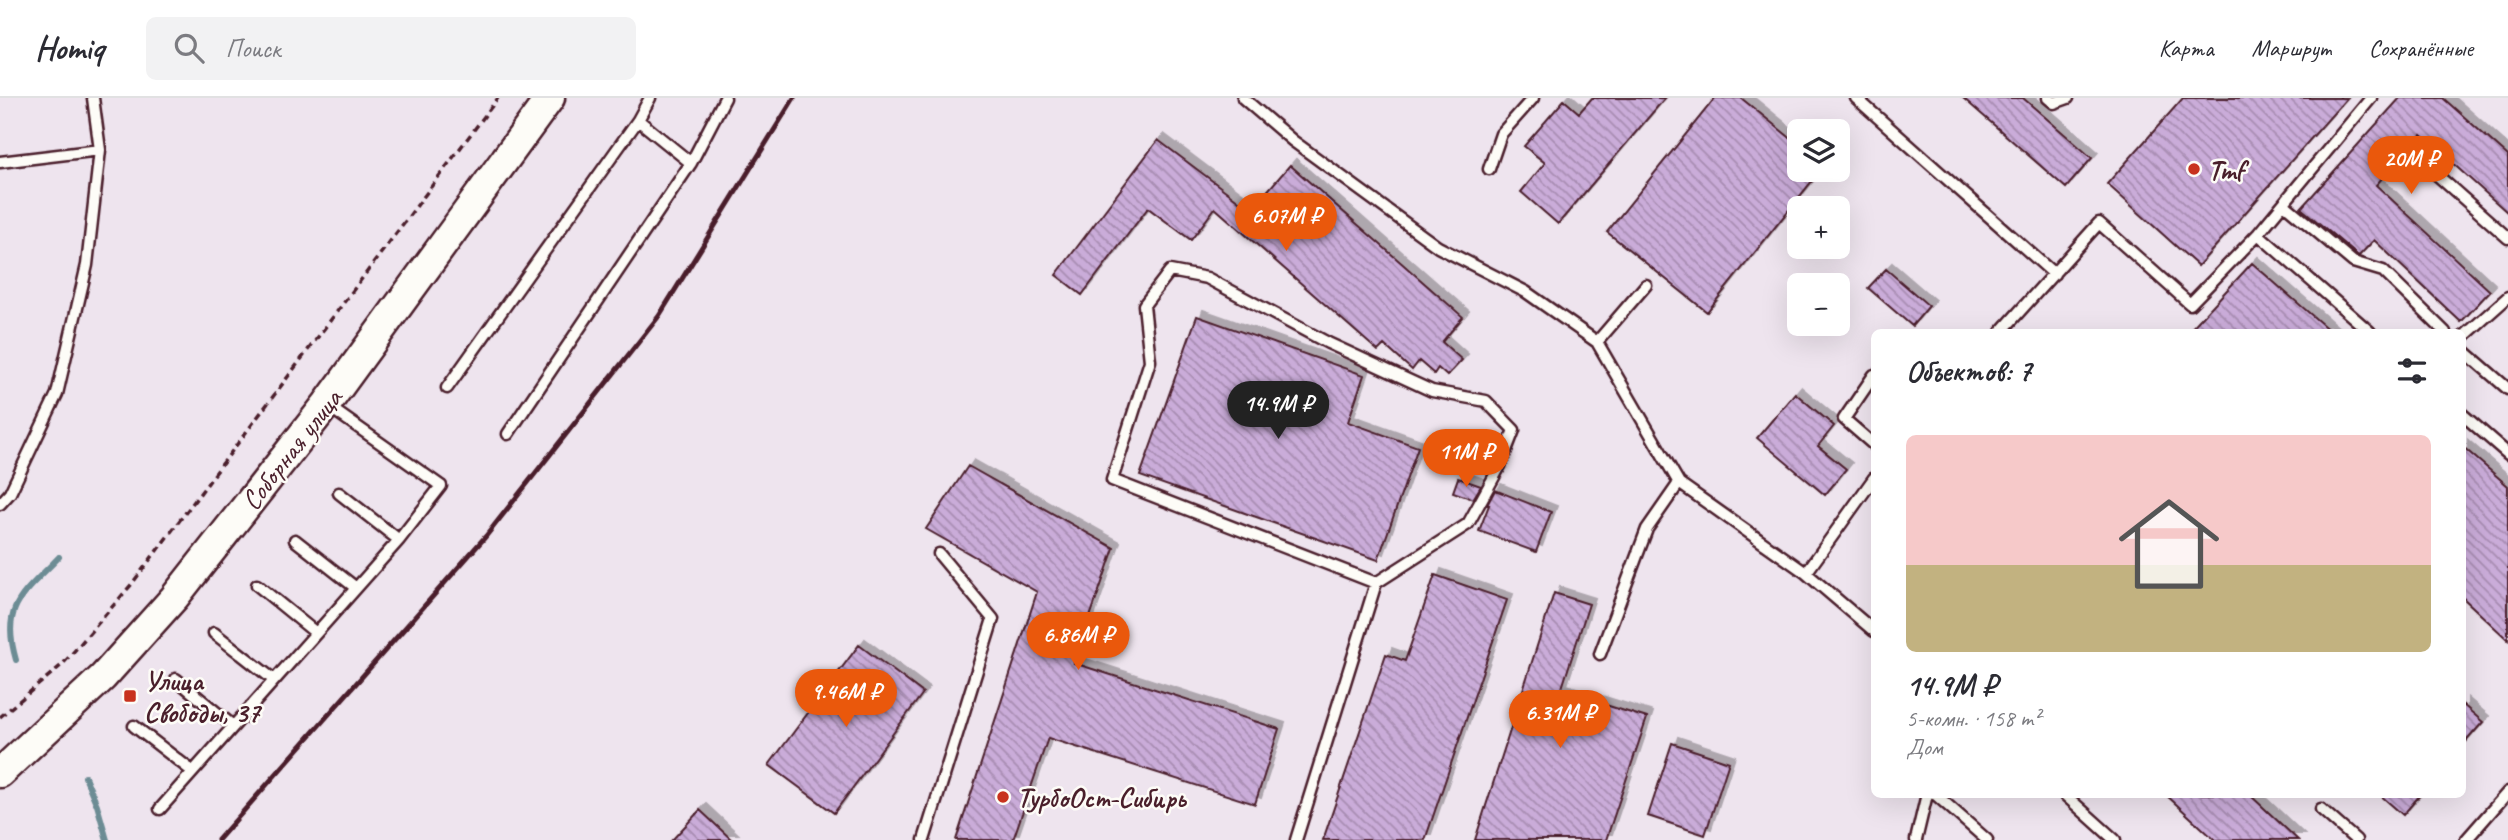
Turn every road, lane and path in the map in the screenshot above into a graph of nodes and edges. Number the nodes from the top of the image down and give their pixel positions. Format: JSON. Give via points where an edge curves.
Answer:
{"nodes":[{"id":1,"x":93,"y":98,"type":"edge"},
{"id":2,"x":498,"y":98,"type":"edge"},
{"id":3,"x":550,"y":98,"type":"edge"},
{"id":4,"x":650,"y":98,"type":"edge"},
{"id":5,"x":725,"y":98,"type":"edge"},
{"id":6,"x":1243,"y":98,"type":"edge"},
{"id":7,"x":1533,"y":98,"type":"edge"},
{"id":8,"x":1856,"y":98,"type":"edge"},
{"id":9,"x":2048,"y":98,"type":"edge"},
{"id":10,"x":2068,"y":98,"type":"edge"},
{"id":11,"x":2371,"y":98,"type":"edge"},
{"id":12,"x":638,"y":120,"type":"junction"},
{"id":13,"x":100,"y":150,"type":"junction"},
{"id":14,"x":0,"y":162,"type":"edge"},
{"id":15,"x":691,"y":163,"type":"junction"},
{"id":16,"x":2428,"y":167,"type":"dead end"},
{"id":17,"x":1489,"y":169,"type":"dead end"},
{"id":18,"x":2284,"y":204,"type":"junction"},
{"id":19,"x":2258,"y":234,"type":"junction"},
{"id":20,"x":2508,"y":238,"type":"edge"},
{"id":21,"x":2054,"y":274,"type":"junction"},
{"id":22,"x":1646,"y":285,"type":"dead end"},
{"id":23,"x":2508,"y":297,"type":"edge"},
{"id":24,"x":2004,"y":329,"type":"edge"},
{"id":25,"x":2367,"y":329,"type":"edge"},
{"id":26,"x":2442,"y":329,"type":"edge"},
{"id":27,"x":2466,"y":334,"type":"edge"},
{"id":28,"x":1597,"y":342,"type":"junction"},
{"id":29,"x":2466,"y":352,"type":"edge"},
{"id":30,"x":1871,"y":379,"type":"edge"},
{"id":31,"x":447,"y":388,"type":"dead end"},
{"id":32,"x":2508,"y":388,"type":"edge"},
{"id":33,"x":326,"y":405,"type":"junction"},
{"id":34,"x":2466,"y":417,"type":"edge"},
{"id":35,"x":508,"y":434,"type":"dead end"},
{"id":36,"x":1871,"y":442,"type":"edge"},
{"id":37,"x":2508,"y":454,"type":"edge"},
{"id":38,"x":1871,"y":482,"type":"edge"},
{"id":39,"x":1679,"y":483,"type":"junction"},
{"id":40,"x":339,"y":493,"type":"dead end"},
{"id":41,"x":0,"y":505,"type":"edge"},
{"id":42,"x":295,"y":540,"type":"dead end"},
{"id":43,"x":399,"y":540,"type":"junction"},
{"id":44,"x":939,"y":554,"type":"dead end"},
{"id":45,"x":1806,"y":573,"type":"junction"},
{"id":46,"x":1376,"y":583,"type":"junction"},
{"id":47,"x":257,"y":585,"type":"dead end"},
{"id":48,"x":356,"y":588,"type":"junction"},
{"id":49,"x":1871,"y":628,"type":"edge"},
{"id":50,"x":214,"y":632,"type":"dead end"},
{"id":51,"x":316,"y":633,"type":"junction"},
{"id":52,"x":1600,"y":654,"type":"dead end"},
{"id":53,"x":176,"y":679,"type":"dead end"},
{"id":54,"x":274,"y":680,"type":"junction"},
{"id":55,"x":0,"y":717,"type":"edge"},
{"id":56,"x":134,"y":726,"type":"dead end"},
{"id":57,"x":233,"y":726,"type":"junction"},
{"id":58,"x":192,"y":771,"type":"junction"},
{"id":59,"x":0,"y":773,"type":"edge"},
{"id":60,"x":2508,"y":792,"type":"edge"},
{"id":61,"x":1926,"y":798,"type":"edge"},
{"id":62,"x":1940,"y":798,"type":"edge"},
{"id":63,"x":2068,"y":798,"type":"edge"},
{"id":64,"x":2321,"y":808,"type":"dead end"},
{"id":65,"x":160,"y":809,"type":"dead end"},
{"id":66,"x":924,"y":840,"type":"edge"},
{"id":67,"x":1296,"y":840,"type":"edge"},
{"id":68,"x":1916,"y":840,"type":"edge"},
{"id":69,"x":1987,"y":840,"type":"edge"},
{"id":70,"x":2115,"y":840,"type":"edge"},
{"id":71,"x":2356,"y":840,"type":"edge"},
{"id":72,"x":2466,"y":840,"type":"edge"}],
"edges":[{"from":1,"to":13,"type":"lane"},
{"from":2,"to":55,"type":"path","via":[[131,585],[62,664]]},
{"from":3,"to":33,"type":"street","name":"Соборная улица"},
{"from":4,"to":12,"type":"lane"},
{"from":5,"to":15,"type":"lane"},
{"from":6,"to":28,"type":"lane","via":[[1293,141],[1438,247],[1526,292]]},
{"from":7,"to":17,"type":"lane","via":[[1501,134]]},
{"from":8,"to":21,"type":"lane"},
{"from":9,"to":10,"type":"lane","via":[[2054,103]]},
{"from":11,"to":18,"type":"lane"},
{"from":12,"to":15,"type":"lane"},
{"from":12,"to":31,"type":"lane"},
{"from":13,"to":14,"type":"lane"},
{"from":13,"to":41,"type":"lane","via":[[87,265],[57,394]]},
{"from":15,"to":35,"type":"lane"},
{"from":16,"to":20,"type":"lane"},
{"from":18,"to":19,"type":"lane"},
{"from":18,"to":26,"type":"lane","via":[[2353,262],[2382,271]]},
{"from":19,"to":21,"type":"lane","via":[[2190,304],[2099,223]]},
{"from":19,"to":25,"type":"lane"},
{"from":21,"to":24,"type":"lane"},
{"from":22,"to":28,"type":"lane"},
{"from":23,"to":27,"type":"lane"},
{"from":28,"to":39,"type":"lane"},
{"from":29,"to":32,"type":"lane"},
{"from":30,"to":36,"type":"lane","via":[[1844,419]]},
{"from":33,"to":43,"type":"lane","via":[[440,486]]},
{"from":33,"to":59,"type":"street","name":"Соборная улица","via":[[174,598],[103,677]]},
{"from":34,"to":37,"type":"lane"},
{"from":38,"to":45,"type":"lane"},
{"from":39,"to":45,"type":"lane"},
{"from":39,"to":52,"type":"lane","via":[[1647,529]]},
{"from":40,"to":43,"type":"lane"},
{"from":42,"to":48,"type":"lane"},
{"from":43,"to":48,"type":"lane"},
{"from":44,"to":66,"type":"lane","via":[[993,619]]},
{"from":45,"to":49,"type":"lane"},
{"from":46,"to":46,"type":"lane","via":[[1468,524],[1514,430],[1486,401],[1432,391],[1328,343],[1207,278],[1170,271],[1144,304],[1150,361],[1112,480]]},
{"from":46,"to":67,"type":"lane"},
{"from":47,"to":51,"type":"lane"},
{"from":48,"to":51,"type":"lane"},
{"from":50,"to":54,"type":"lane"},
{"from":51,"to":54,"type":"lane"},
{"from":53,"to":57,"type":"lane"},
{"from":54,"to":57,"type":"lane"},
{"from":56,"to":58,"type":"lane"},
{"from":57,"to":58,"type":"lane"},
{"from":58,"to":65,"type":"lane"},
{"from":60,"to":72,"type":"lane"},
{"from":61,"to":68,"type":"lane"},
{"from":62,"to":69,"type":"lane"},
{"from":63,"to":70,"type":"lane"},
{"from":64,"to":71,"type":"lane"}]}
